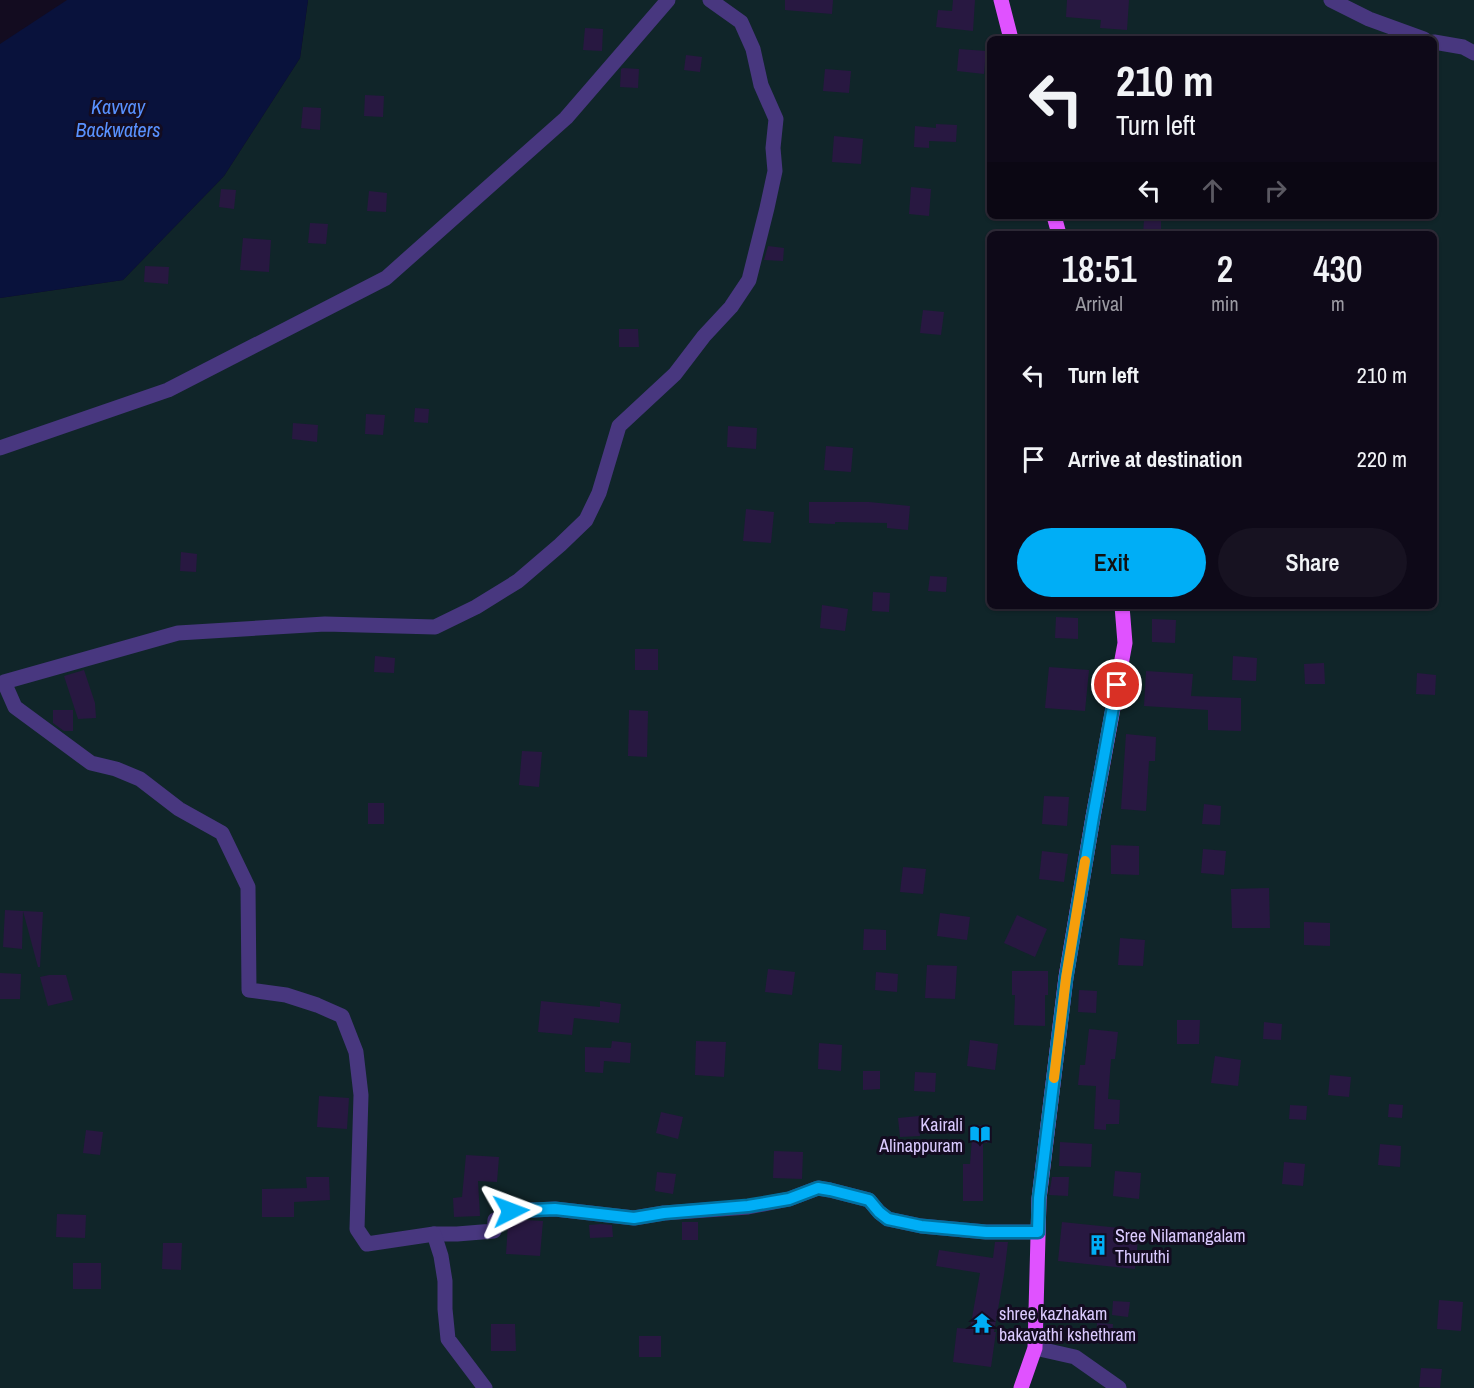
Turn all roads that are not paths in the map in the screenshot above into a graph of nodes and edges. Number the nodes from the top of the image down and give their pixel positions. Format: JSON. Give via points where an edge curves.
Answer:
{"nodes":[{"id":1,"x":668,"y":0,"type":"edge"},
{"id":2,"x":710,"y":0,"type":"edge"},
{"id":3,"x":1001,"y":0,"type":"edge"},
{"id":4,"x":1331,"y":0,"type":"edge"},
{"id":5,"x":1010,"y":36,"type":"edge"},
{"id":6,"x":1415,"y":36,"type":"edge"},
{"id":7,"x":1437,"y":43,"type":"edge"},
{"id":8,"x":1474,"y":53,"type":"edge"},
{"id":9,"x":0,"y":448,"type":"edge"},
{"id":10,"x":1122,"y":609,"type":"edge"},
{"id":11,"x":1038,"y":1232,"type":"junction"},
{"id":12,"x":434,"y":1234,"type":"junction"},
{"id":13,"x":1035,"y":1348,"type":"junction"},
{"id":14,"x":485,"y":1388,"type":"edge"},
{"id":15,"x":1021,"y":1388,"type":"edge"},
{"id":16,"x":1119,"y":1388,"type":"edge"}],
"edges":[{"from":1,"to":9,"type":"street","via":[[566,118],[386,278],[168,390]]},
{"from":2,"to":12,"type":"street","via":[[741,22],[776,119],[775,171],[767,208],[749,280],[675,374],[619,426],[599,493],[586,520],[518,581],[435,627],[325,624],[178,633],[4,682],[15,707],[91,763],[140,779],[179,809],[222,833],[248,887],[249,990],[286,995],[342,1016],[356,1052],[361,1095],[357,1229],[367,1244]]},
{"from":3,"to":5,"type":"main road"},
{"from":4,"to":6,"type":"street","via":[[1369,20]]},
{"from":7,"to":8,"type":"street"},
{"from":10,"to":11,"type":"main road","via":[[1125,643],[1066,978]]},
{"from":11,"to":12,"type":"street","via":[[921,1226],[888,1219],[869,1200],[818,1188],[789,1199],[748,1206],[634,1218],[555,1209],[511,1211],[495,1220],[494,1231]]},
{"from":11,"to":13,"type":"main road"},
{"from":12,"to":14,"type":"street","via":[[445,1281],[448,1339]]},
{"from":13,"to":15,"type":"main road"},
{"from":13,"to":16,"type":"street","via":[[1076,1357]]}]}
